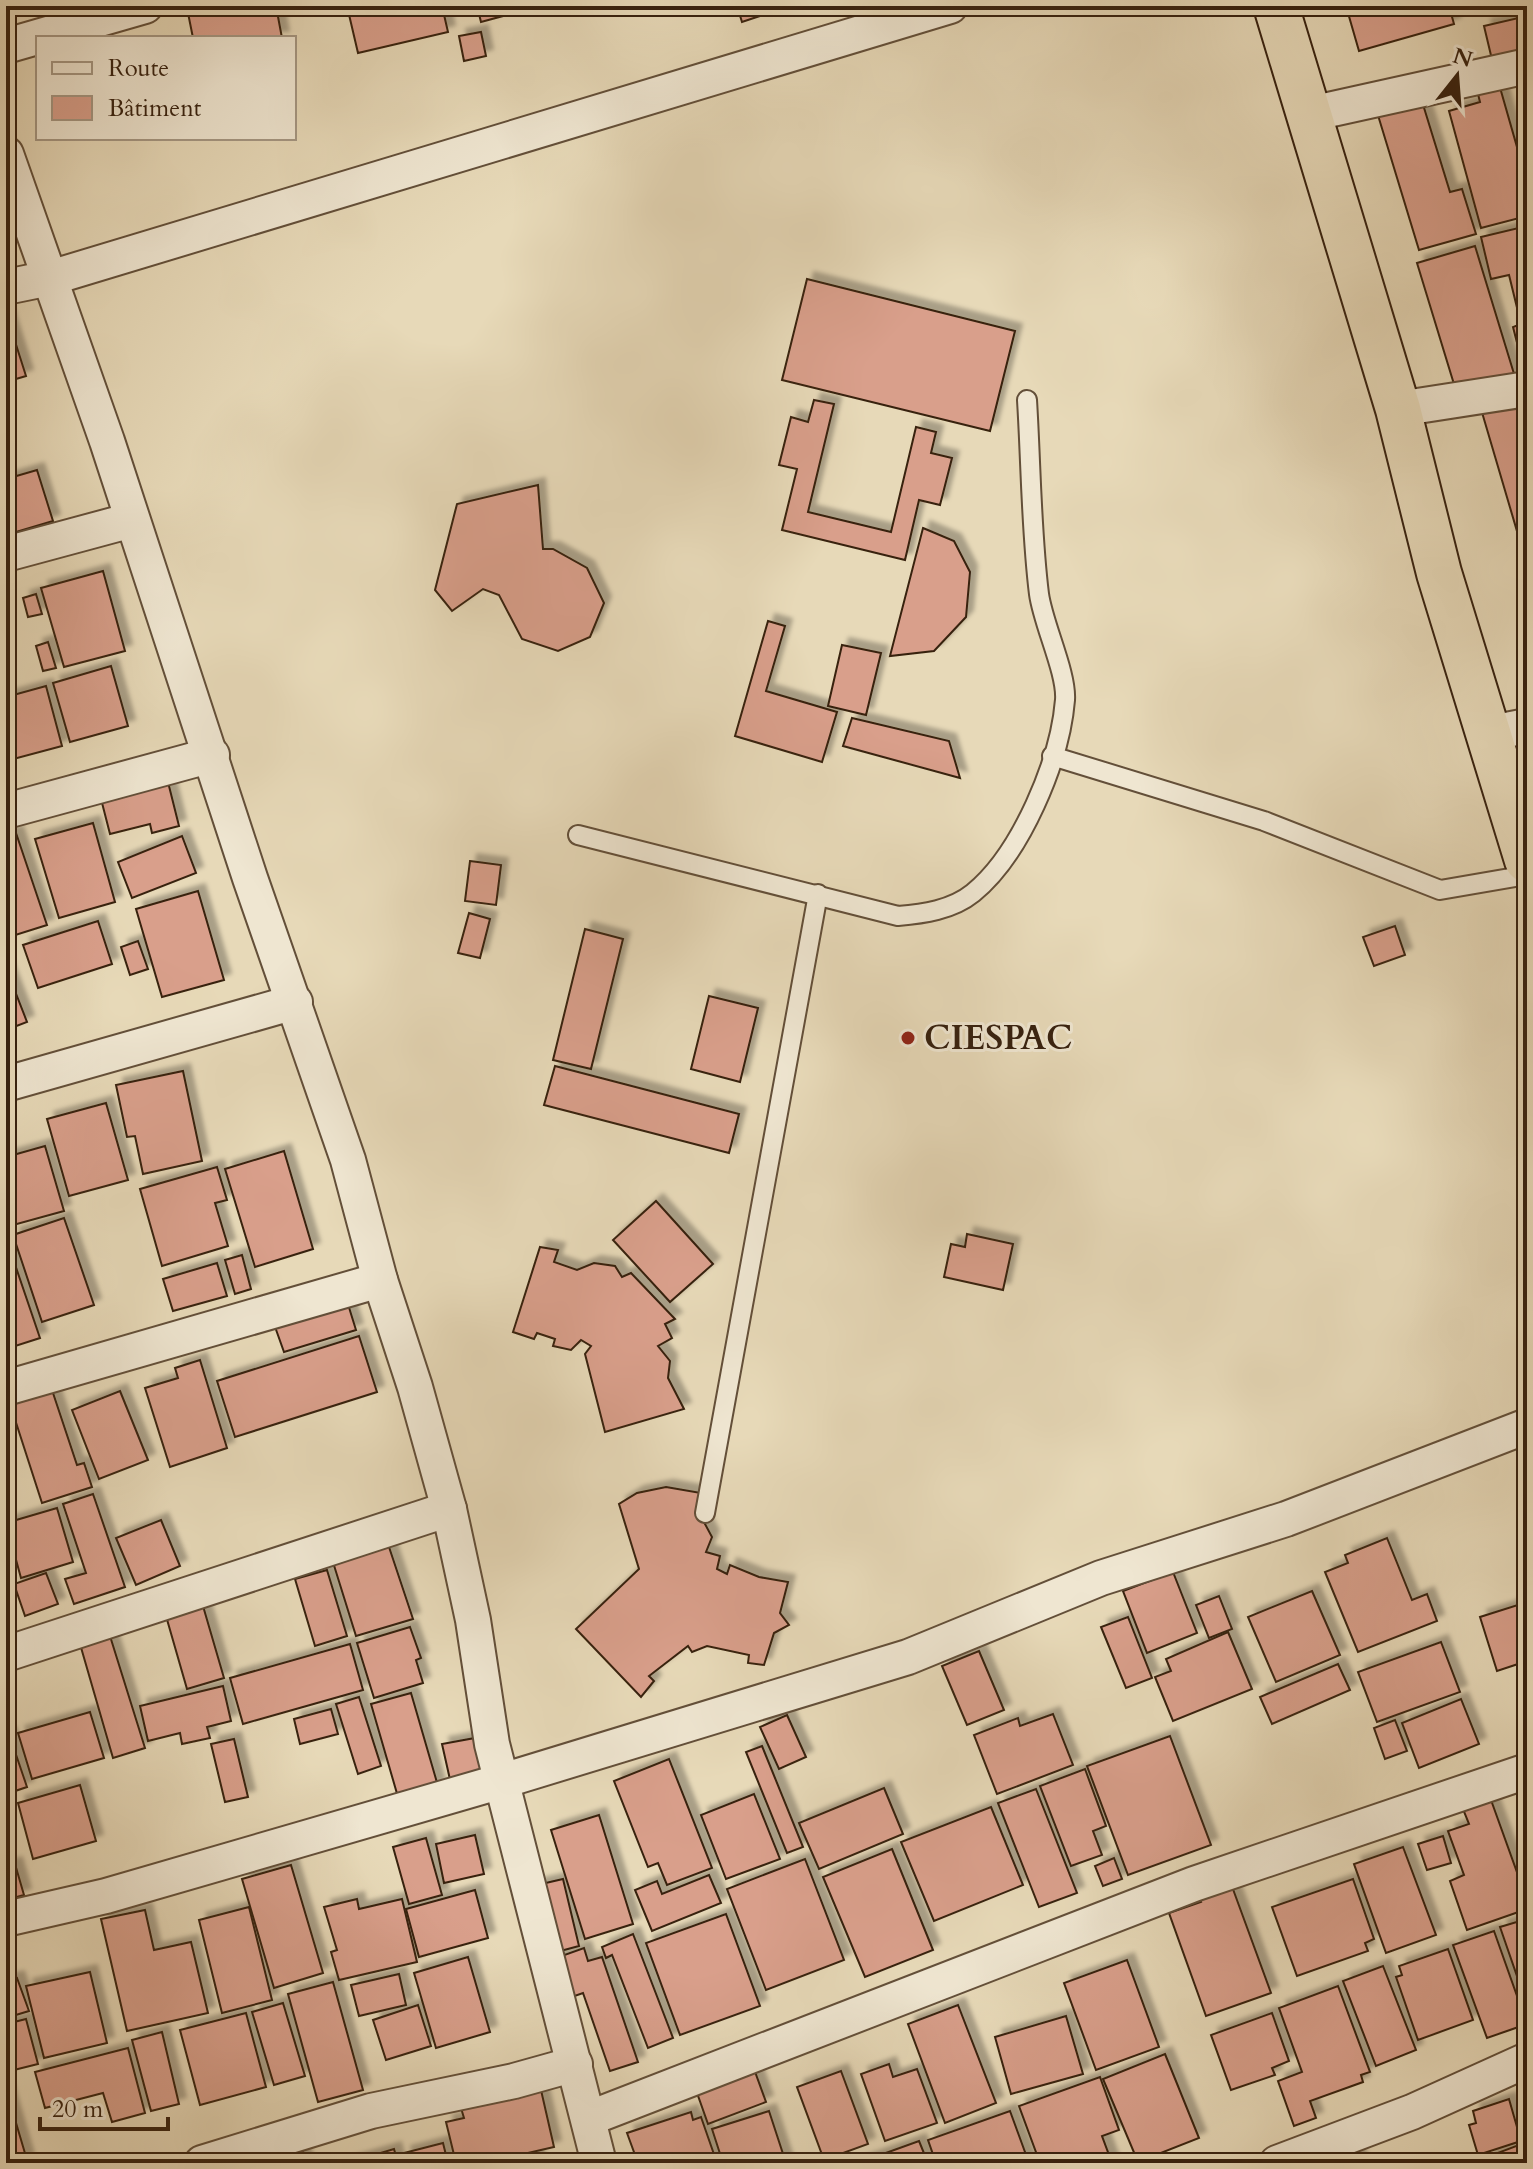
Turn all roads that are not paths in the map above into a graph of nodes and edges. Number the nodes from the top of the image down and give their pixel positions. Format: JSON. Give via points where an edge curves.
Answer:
{"nodes":[{"id":1,"x":145,"y":6,"type":"edge"},
{"id":2,"x":950,"y":6,"type":"edge"},
{"id":3,"x":1276,"y":6,"type":"edge"},
{"id":4,"x":41,"y":36,"type":"edge"},
{"id":5,"x":36,"y":37,"type":"edge"},
{"id":6,"x":6,"y":46,"type":"edge"},
{"id":7,"x":1527,"y":66,"type":"edge"},
{"id":8,"x":1310,"y":114,"type":"junction"},
{"id":9,"x":6,"y":154,"type":"edge"},
{"id":10,"x":50,"y":278,"type":"junction"},
{"id":11,"x":6,"y":287,"type":"edge"},
{"id":12,"x":1527,"y":389,"type":"edge"},
{"id":13,"x":1027,"y":400,"type":"dead end"},
{"id":14,"x":1398,"y":409,"type":"junction"},
{"id":15,"x":132,"y":520,"type":"junction"},
{"id":16,"x":6,"y":554,"type":"edge"},
{"id":17,"x":1509,"y":730,"type":"edge"},
{"id":18,"x":212,"y":755,"type":"junction"},
{"id":19,"x":1052,"y":756,"type":"junction"},
{"id":20,"x":6,"y":811,"type":"edge"},
{"id":21,"x":578,"y":835,"type":"dead end"},
{"id":22,"x":1527,"y":860,"type":"edge"},
{"id":23,"x":1527,"y":875,"type":"edge"},
{"id":24,"x":818,"y":894,"type":"junction"},
{"id":25,"x":295,"y":1002,"type":"junction"},
{"id":26,"x":6,"y":1084,"type":"edge"},
{"id":27,"x":380,"y":1280,"type":"junction"},
{"id":28,"x":6,"y":1388,"type":"edge"},
{"id":29,"x":1527,"y":1426,"type":"edge"},
{"id":30,"x":449,"y":1509,"type":"junction"},
{"id":31,"x":705,"y":1513,"type":"dead end"},
{"id":32,"x":6,"y":1654,"type":"edge"},
{"id":33,"x":1527,"y":1771,"type":"edge"},
{"id":34,"x":502,"y":1781,"type":"junction"},
{"id":35,"x":6,"y":1919,"type":"edge"},
{"id":36,"x":1527,"y":2060,"type":"edge"},
{"id":37,"x":575,"y":2064,"type":"junction"},
{"id":38,"x":590,"y":2118,"type":"junction"},
{"id":39,"x":202,"y":2163,"type":"edge"},
{"id":40,"x":599,"y":2163,"type":"edge"},
{"id":41,"x":1277,"y":2163,"type":"edge"}],
"edges":[{"from":1,"to":4,"type":"street"},
{"from":2,"to":10,"type":"street"},
{"from":3,"to":8,"type":"highway"},
{"from":5,"to":6,"type":"street"},
{"from":7,"to":8,"type":"street"},
{"from":8,"to":14,"type":"highway"},
{"from":9,"to":10,"type":"street"},
{"from":10,"to":11,"type":"street"},
{"from":10,"to":15,"type":"street"},
{"from":12,"to":14,"type":"street"},
{"from":13,"to":19,"type":"lane","via":[[1039,596],[1066,697]]},
{"from":14,"to":17,"type":"highway","via":[[1439,573]]},
{"from":15,"to":16,"type":"street"},
{"from":15,"to":18,"type":"street"},
{"from":17,"to":22,"type":"highway"},
{"from":18,"to":20,"type":"street"},
{"from":18,"to":25,"type":"street"},
{"from":19,"to":23,"type":"lane","via":[[1264,821],[1440,890]]},
{"from":19,"to":24,"type":"lane","via":[[1018,836],[971,895],[946,907],[898,916]]},
{"from":21,"to":24,"type":"lane"},
{"from":24,"to":31,"type":"lane"},
{"from":25,"to":26,"type":"street"},
{"from":25,"to":27,"type":"street","via":[[348,1160]]},
{"from":27,"to":28,"type":"street"},
{"from":27,"to":30,"type":"street"},
{"from":29,"to":34,"type":"street","via":[[1286,1519],[1101,1578],[908,1657]]},
{"from":30,"to":32,"type":"street"},
{"from":30,"to":34,"type":"street"},
{"from":33,"to":38,"type":"street","via":[[1194,1884]]},
{"from":34,"to":35,"type":"street","via":[[106,1896]]},
{"from":34,"to":37,"type":"street"},
{"from":36,"to":41,"type":"street","via":[[1412,2112]]},
{"from":37,"to":38,"type":"street"},
{"from":37,"to":39,"type":"street","via":[[371,2111]]},
{"from":38,"to":40,"type":"street"}]}
